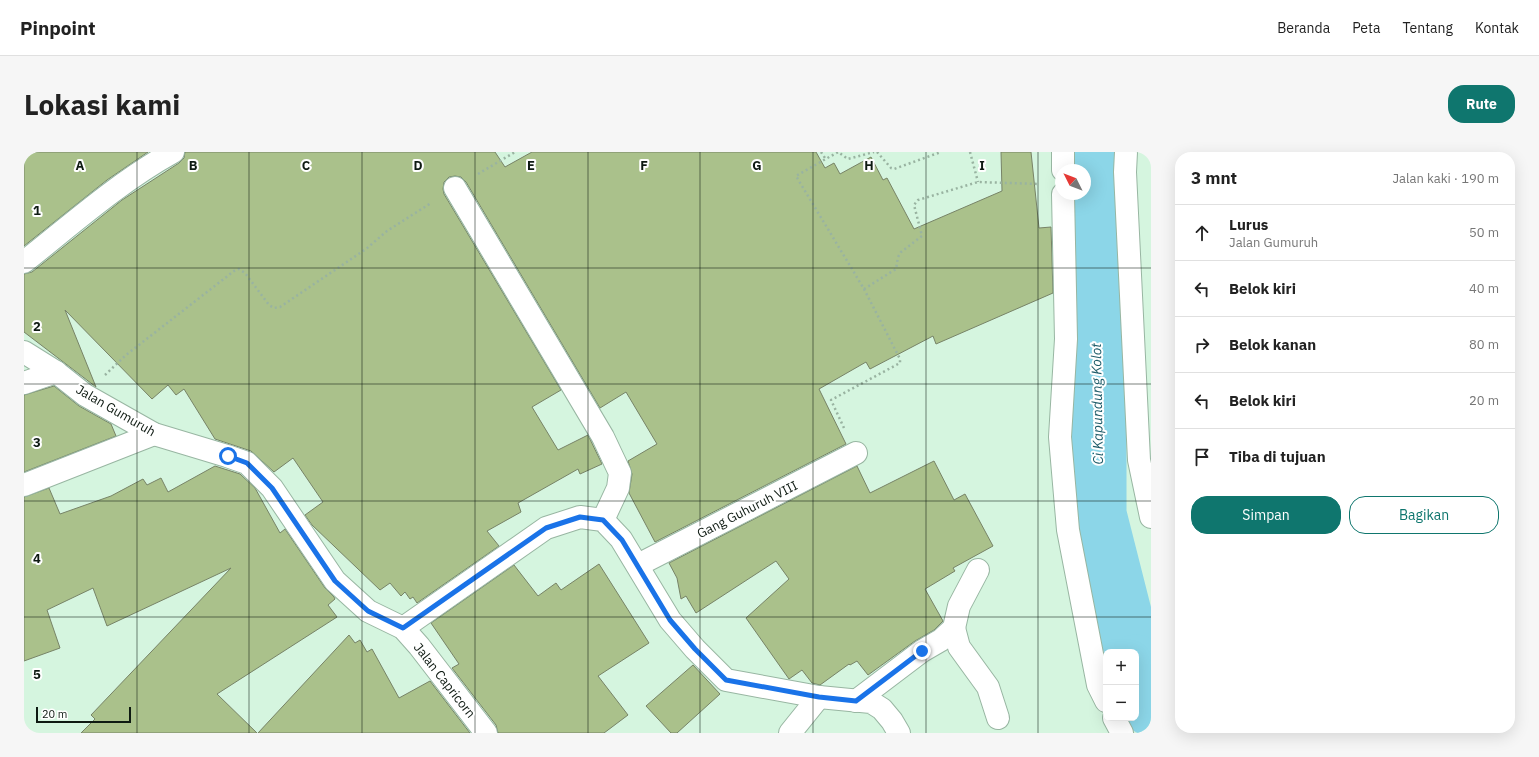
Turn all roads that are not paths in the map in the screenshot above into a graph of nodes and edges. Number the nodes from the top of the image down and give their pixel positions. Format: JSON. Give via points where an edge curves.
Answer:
{"nodes":[{"id":1,"x":173,"y":152,"type":"edge"},
{"id":2,"x":1064,"y":152,"type":"edge"},
{"id":3,"x":1126,"y":152,"type":"edge"},
{"id":4,"x":1063,"y":164,"type":"edge"},
{"id":5,"x":455,"y":188,"type":"road end"},
{"id":6,"x":1056,"y":200,"type":"edge"},
{"id":7,"x":24,"y":262,"type":"edge"},
{"id":8,"x":24,"y":352,"type":"edge"},
{"id":9,"x":56,"y":372,"type":"junction"},
{"id":10,"x":24,"y":383,"type":"edge"},
{"id":11,"x":154,"y":434,"type":"junction"},
{"id":12,"x":856,"y":453,"type":"road end"},
{"id":13,"x":24,"y":485,"type":"edge"},
{"id":14,"x":1151,"y":517,"type":"edge"},
{"id":15,"x":603,"y":520,"type":"junction"},
{"id":16,"x":638,"y":566,"type":"junction"},
{"id":17,"x":978,"y":570,"type":"dead end"},
{"id":18,"x":403,"y":628,"type":"junction"},
{"id":19,"x":954,"y":628,"type":"junction"},
{"id":20,"x":1103,"y":695,"type":"edge"},
{"id":21,"x":819,"y":697,"type":"junction"},
{"id":22,"x":856,"y":701,"type":"junction"},
{"id":23,"x":998,"y":718,"type":"dead end"},
{"id":24,"x":1116,"y":721,"type":"edge"},
{"id":25,"x":486,"y":733,"type":"edge"},
{"id":26,"x":790,"y":733,"type":"edge"},
{"id":27,"x":899,"y":733,"type":"edge"},
{"id":28,"x":1122,"y":733,"type":"edge"}],
"edges":[{"from":1,"to":7,"type":"street","via":[[119,187]]},
{"from":2,"to":4,"type":"street"},
{"from":3,"to":14,"type":"street","via":[[1139,460]]},
{"from":5,"to":15,"type":"street","via":[[603,437],[620,472],[618,488]]},
{"from":6,"to":20,"type":"street","via":[[1066,339],[1060,437],[1068,530],[1098,685]]},
{"from":8,"to":9,"type":"street","name":"Jalan Gumuruh"},
{"from":9,"to":10,"type":"street"},
{"from":9,"to":11,"type":"street","name":"Jalan Gumuruh","via":[[85,395]]},
{"from":11,"to":13,"type":"street"},
{"from":11,"to":18,"type":"street","name":"Jalan Gumuruh","via":[[247,463],[272,488],[335,581],[368,611]]},
{"from":12,"to":16,"type":"street","name":"Gang Guhuruh VIII"},
{"from":15,"to":16,"type":"street","via":[[622,540]]},
{"from":15,"to":18,"type":"street","via":[[580,517],[546,528]]},
{"from":16,"to":21,"type":"street","via":[[670,620],[726,680]]},
{"from":17,"to":19,"type":"street","via":[[959,606]]},
{"from":18,"to":25,"type":"street","name":"Jalan Capricorn"},
{"from":19,"to":22,"type":"street"},
{"from":19,"to":23,"type":"street","via":[[959,647],[988,687]]},
{"from":21,"to":22,"type":"street"},
{"from":21,"to":26,"type":"street"},
{"from":22,"to":27,"type":"street","via":[[871,702],[882,709]]},
{"from":24,"to":28,"type":"street"}]}
